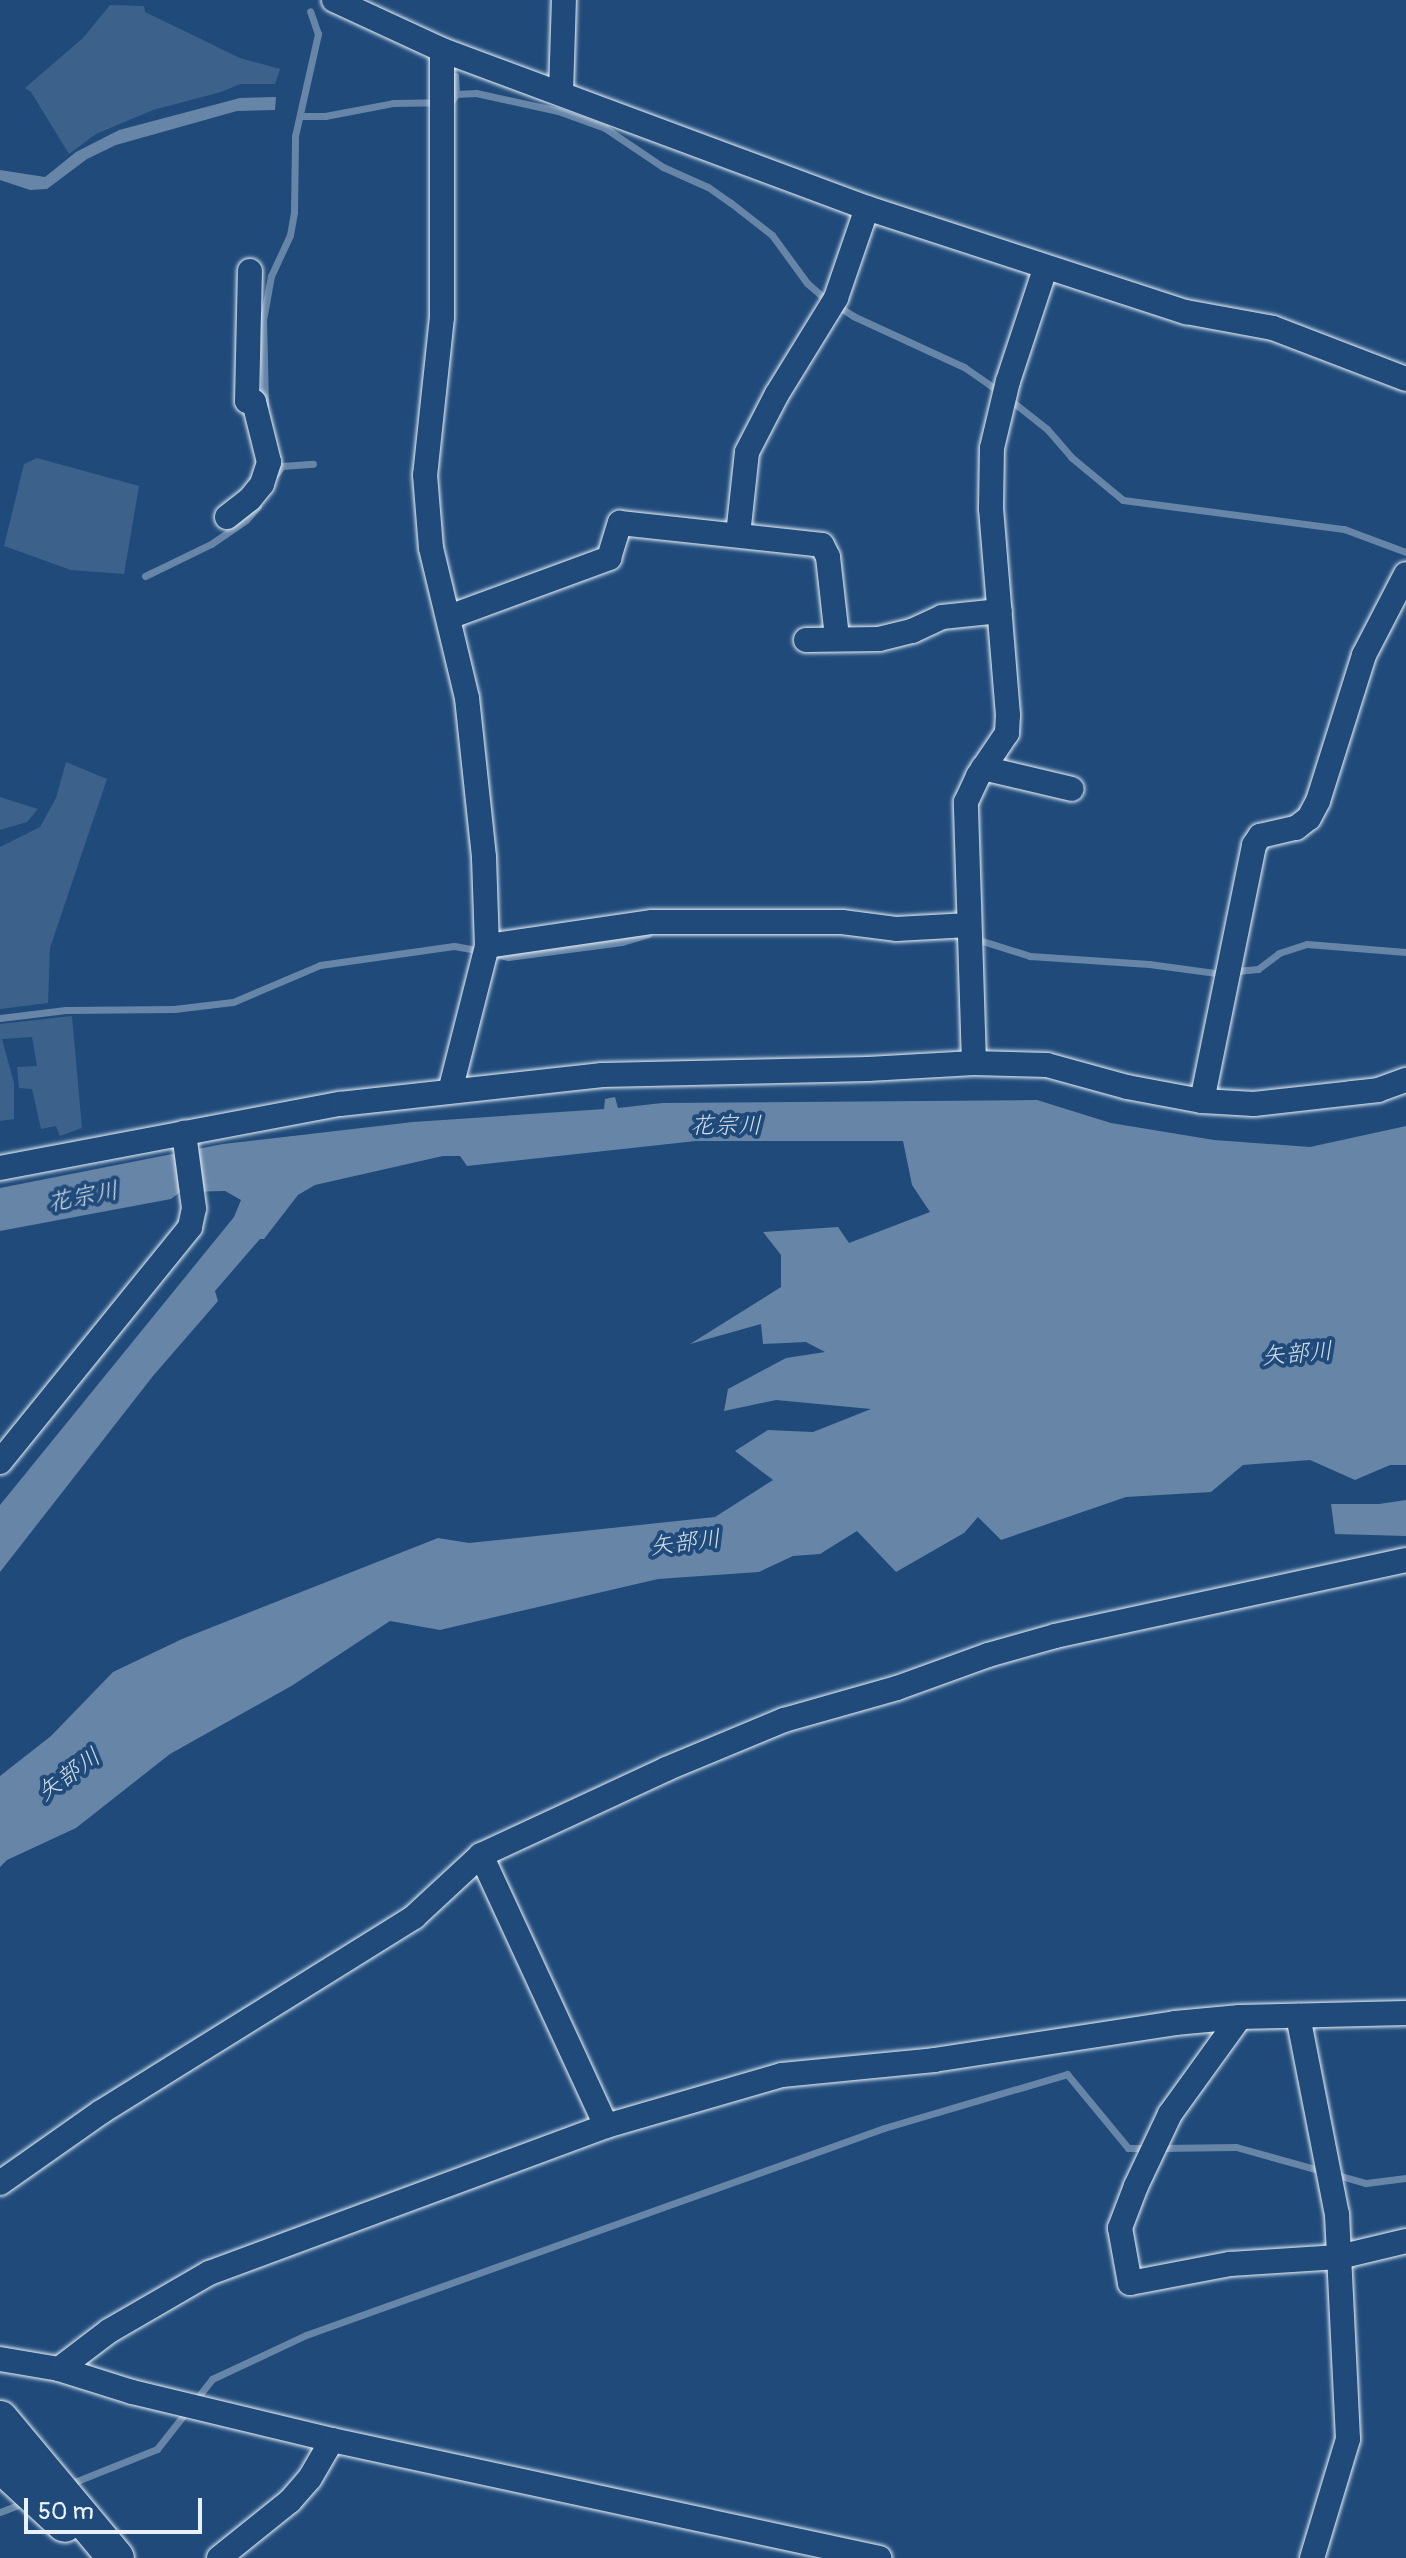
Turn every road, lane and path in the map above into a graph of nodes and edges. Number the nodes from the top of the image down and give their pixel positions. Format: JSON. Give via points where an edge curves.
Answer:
{"nodes":[{"id":1,"x":334,"y":0,"type":"edge"},
{"id":2,"x":564,"y":0,"type":"edge"},
{"id":3,"x":442,"y":50,"type":"junction"},
{"id":4,"x":561,"y":93,"type":"junction"},
{"id":5,"x":867,"y":208,"type":"junction"},
{"id":6,"x":1045,"y":269,"type":"junction"},
{"id":7,"x":250,"y":271,"type":"dead end"},
{"id":8,"x":1406,"y":379,"type":"edge"},
{"id":9,"x":227,"y":517,"type":"dead end"},
{"id":10,"x":738,"y":535,"type":"junction"},
{"id":11,"x":1406,"y":574,"type":"edge"},
{"id":12,"x":1000,"y":611,"type":"junction"},
{"id":13,"x":449,"y":617,"type":"junction"},
{"id":14,"x":837,"y":637,"type":"junction"},
{"id":15,"x":806,"y":640,"type":"dead end"},
{"id":16,"x":983,"y":768,"type":"junction"},
{"id":17,"x":1072,"y":789,"type":"dead end"},
{"id":18,"x":969,"y":925,"type":"junction"},
{"id":19,"x":487,"y":946,"type":"junction"},
{"id":20,"x":974,"y":1063,"type":"junction"},
{"id":21,"x":1406,"y":1080,"type":"edge"},
{"id":22,"x":450,"y":1091,"type":"junction"},
{"id":23,"x":1202,"y":1101,"type":"junction"},
{"id":24,"x":184,"y":1133,"type":"junction"},
{"id":25,"x":0,"y":1168,"type":"edge"},
{"id":26,"x":0,"y":1462,"type":"edge"},
{"id":27,"x":1406,"y":1560,"type":"edge"},
{"id":28,"x":481,"y":1855,"type":"junction"},
{"id":29,"x":1406,"y":2013,"type":"edge"},
{"id":30,"x":1298,"y":2016,"type":"junction"},
{"id":31,"x":1240,"y":2017,"type":"junction"},
{"id":32,"x":606,"y":2126,"type":"junction"},
{"id":33,"x":0,"y":2183,"type":"edge"},
{"id":34,"x":1406,"y":2241,"type":"edge"},
{"id":35,"x":1339,"y":2257,"type":"junction"},
{"id":36,"x":0,"y":2359,"type":"edge"},
{"id":37,"x":59,"y":2369,"type":"junction"},
{"id":38,"x":0,"y":2419,"type":"edge"},
{"id":39,"x":332,"y":2440,"type":"junction"},
{"id":40,"x":13,"y":2464,"type":"edge"},
{"id":41,"x":90,"y":2540,"type":"edge"},
{"id":42,"x":116,"y":2558,"type":"edge"},
{"id":43,"x":219,"y":2558,"type":"edge"},
{"id":44,"x":879,"y":2558,"type":"edge"},
{"id":45,"x":1312,"y":2558,"type":"edge"}],
"edges":[{"from":1,"to":3,"type":"street"},
{"from":2,"to":4,"type":"street"},
{"from":3,"to":4,"type":"street"},
{"from":3,"to":13,"type":"street","via":[[442,317],[425,475],[431,548]]},
{"from":4,"to":5,"type":"street"},
{"from":5,"to":6,"type":"street"},
{"from":5,"to":10,"type":"street","via":[[836,298],[747,452]]},
{"from":6,"to":8,"type":"street","via":[[1186,312],[1273,328]]},
{"from":6,"to":12,"type":"street","via":[[992,448]]},
{"from":7,"to":9,"type":"street","via":[[247,401],[254,402],[269,462],[256,492]]},
{"from":10,"to":13,"type":"street","via":[[620,523],[609,558]]},
{"from":10,"to":14,"type":"street","via":[[822,545]]},
{"from":11,"to":23,"type":"street","via":[[1364,655],[1309,818],[1296,828],[1260,836],[1254,845]]},
{"from":12,"to":14,"type":"street","via":[[942,617],[879,639]]},
{"from":12,"to":16,"type":"street","via":[[1007,733]]},
{"from":13,"to":19,"type":"street","via":[[469,713]]},
{"from":14,"to":15,"type":"street"},
{"from":16,"to":17,"type":"street"},
{"from":16,"to":18,"type":"street","via":[[966,802]]},
{"from":18,"to":19,"type":"street","via":[[896,929],[842,922],[652,922]]},
{"from":18,"to":20,"type":"street"},
{"from":19,"to":22,"type":"street"},
{"from":20,"to":22,"type":"street","via":[[602,1075]]},
{"from":20,"to":23,"type":"street","via":[[1047,1065]]},
{"from":21,"to":23,"type":"street","via":[[1378,1090],[1305,1100]]},
{"from":22,"to":24,"type":"street","via":[[340,1104]]},
{"from":24,"to":25,"type":"street"},
{"from":24,"to":26,"type":"street","via":[[194,1208],[190,1227]]},
{"from":27,"to":28,"type":"street","via":[[1055,1636],[784,1720]]},
{"from":28,"to":32,"type":"street"},
{"from":28,"to":33,"type":"street","via":[[414,1917],[101,2112]]},
{"from":29,"to":30,"type":"street"},
{"from":30,"to":31,"type":"street"},
{"from":30,"to":35,"type":"street","via":[[1337,2214]]},
{"from":31,"to":32,"type":"street","via":[[934,2060],[782,2075]]},
{"from":31,"to":35,"type":"street","via":[[1170,2114],[1136,2186],[1120,2228],[1130,2283],[1230,2264]]},
{"from":32,"to":37,"type":"street","via":[[209,2273],[109,2331]]},
{"from":34,"to":35,"type":"street"},
{"from":35,"to":45,"type":"street","via":[[1348,2439]]},
{"from":36,"to":37,"type":"street"},
{"from":37,"to":39,"type":"street"},
{"from":38,"to":40,"type":"highway"},
{"from":39,"to":43,"type":"street","via":[[290,2501]]},
{"from":39,"to":44,"type":"street"},
{"from":40,"to":41,"type":"highway"},
{"from":41,"to":42,"type":"highway"}]}
